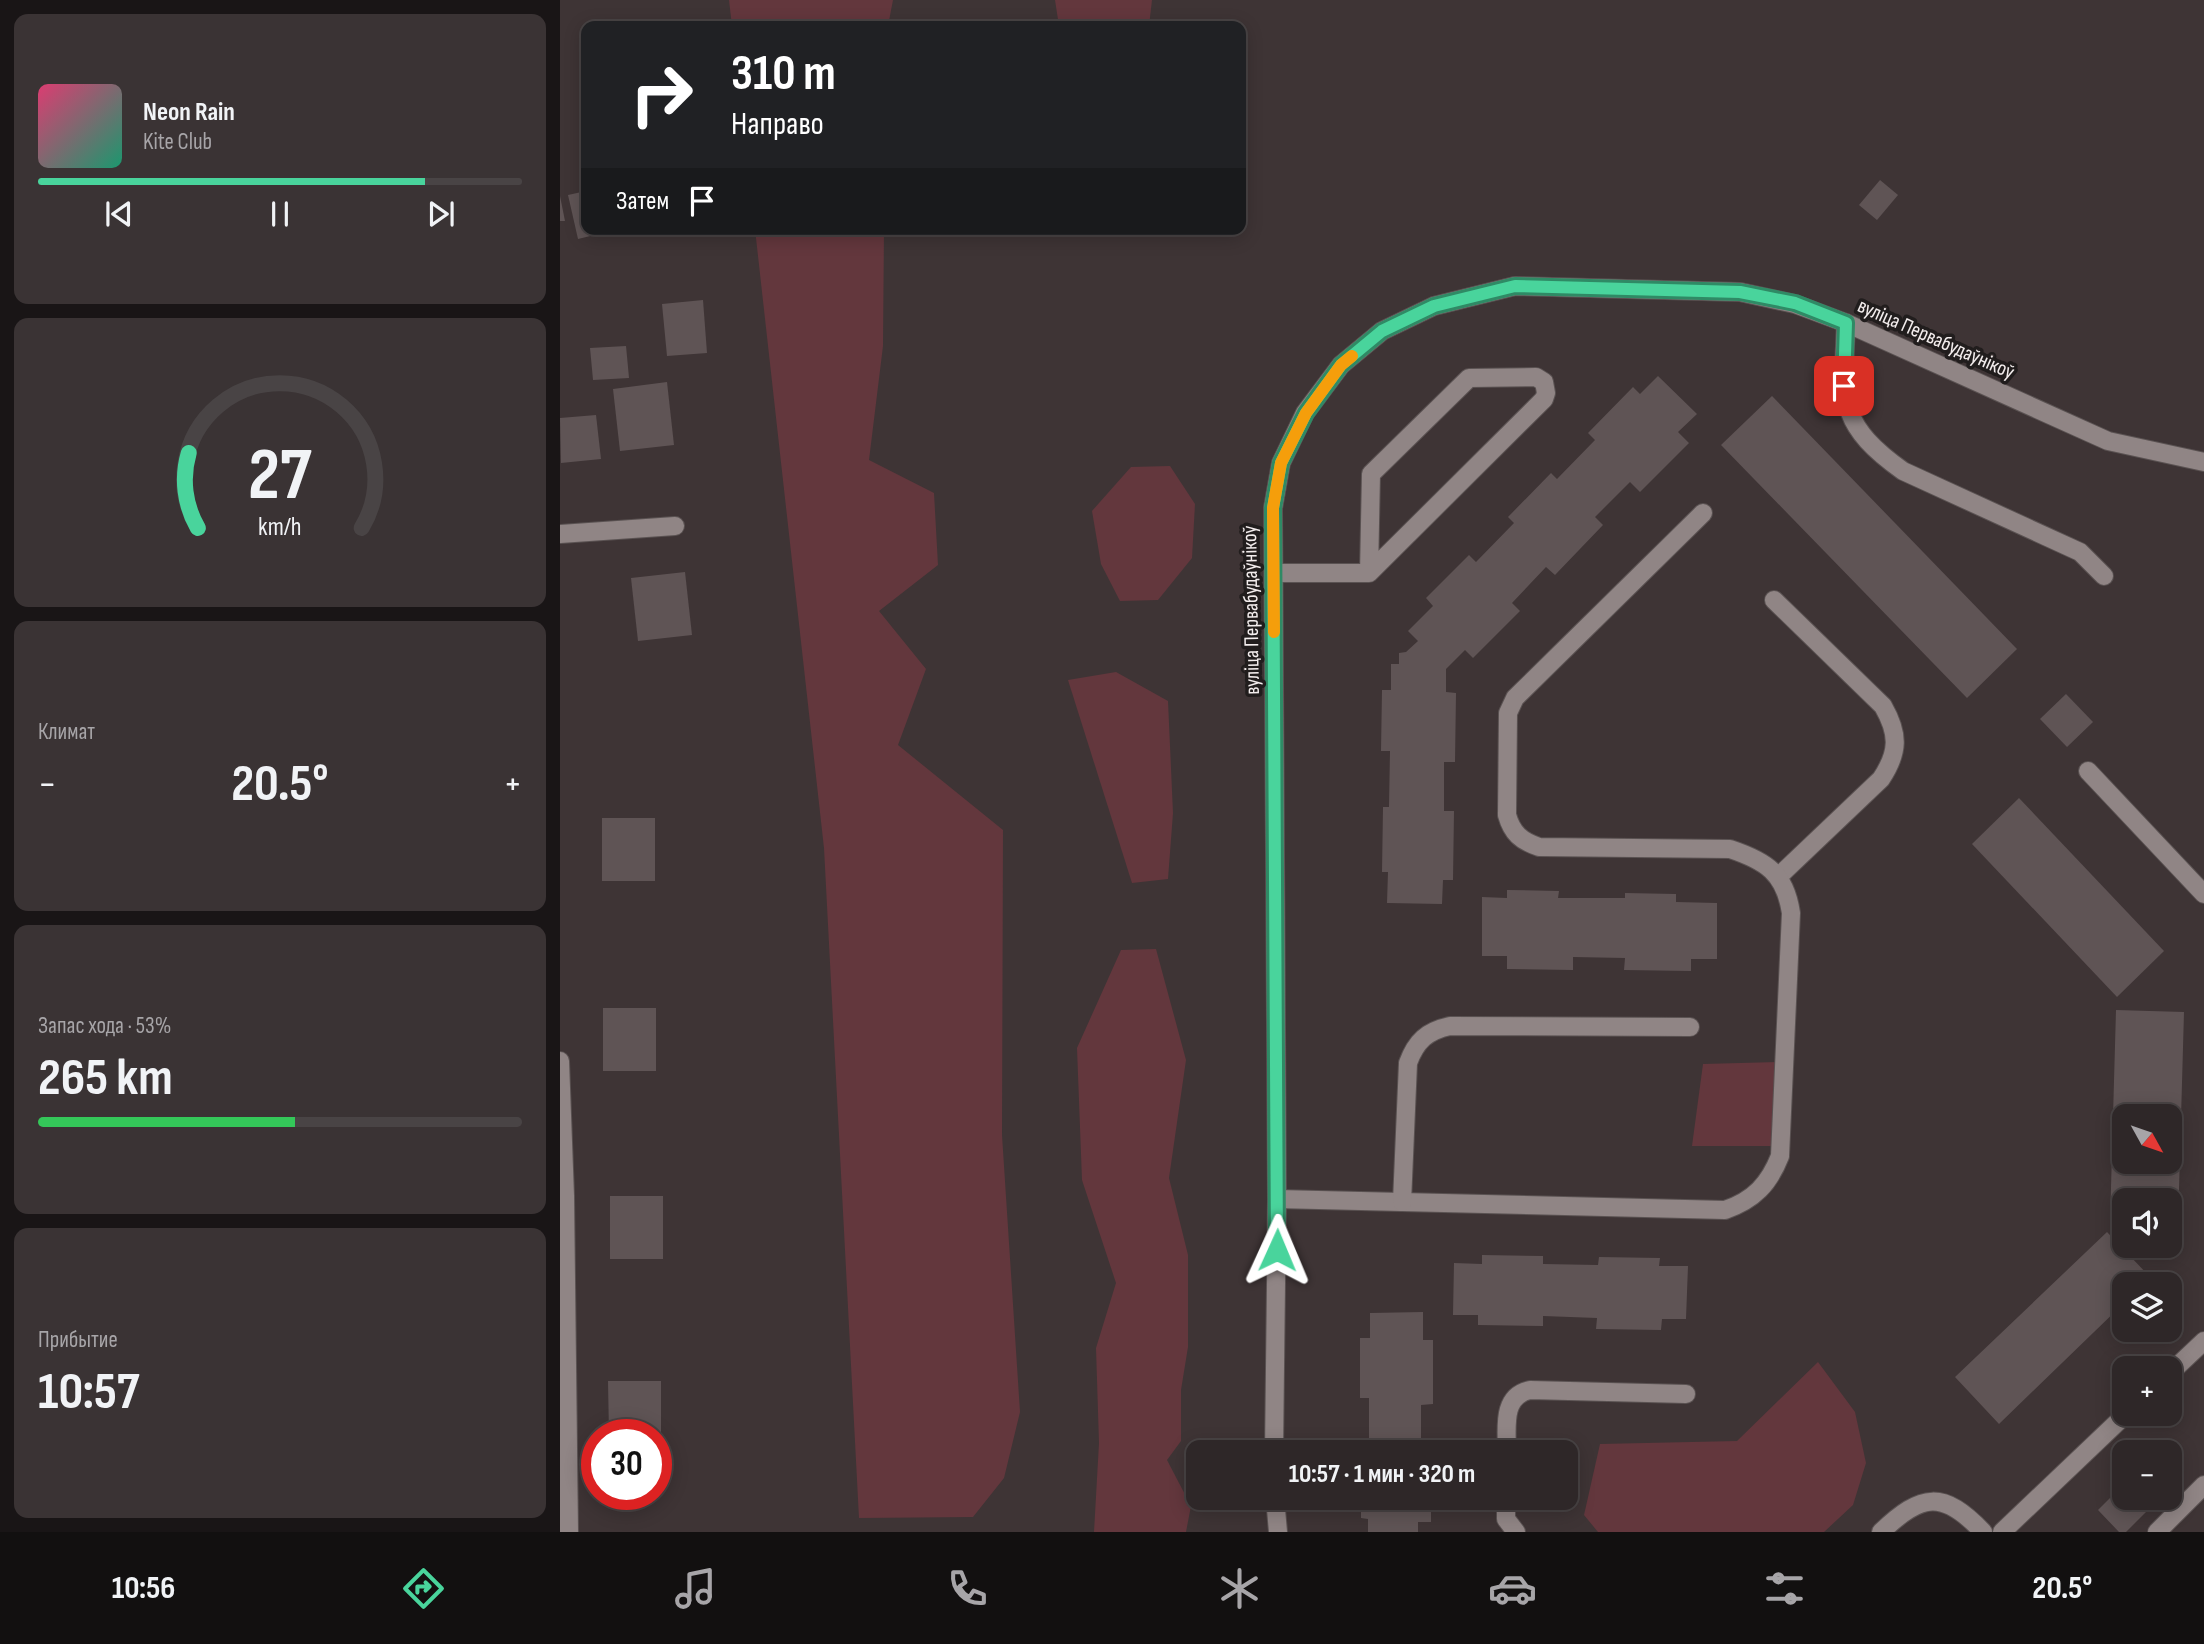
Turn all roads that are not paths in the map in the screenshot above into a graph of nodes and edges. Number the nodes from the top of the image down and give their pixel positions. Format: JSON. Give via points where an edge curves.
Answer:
{"nodes":[{"id":1,"x":1846,"y":323,"type":"junction"},
{"id":2,"x":2204,"y":461,"type":"edge"},
{"id":3,"x":1703,"y":513,"type":"dead end"},
{"id":4,"x":675,"y":526,"type":"dead end"},
{"id":5,"x":560,"y":534,"type":"edge"},
{"id":6,"x":1274,"y":573,"type":"junction"},
{"id":7,"x":1369,"y":573,"type":"junction"},
{"id":8,"x":2104,"y":576,"type":"dead end"},
{"id":9,"x":1774,"y":600,"type":"dead end"},
{"id":10,"x":2088,"y":771,"type":"dead end"},
{"id":11,"x":1778,"y":877,"type":"junction"},
{"id":12,"x":2204,"y":894,"type":"edge"},
{"id":13,"x":1690,"y":1027,"type":"dead end"},
{"id":14,"x":560,"y":1062,"type":"edge"},
{"id":15,"x":1278,"y":1199,"type":"junction"},
{"id":16,"x":1402,"y":1202,"type":"junction"},
{"id":17,"x":2204,"y":1341,"type":"edge"},
{"id":18,"x":2182,"y":1362,"type":"edge"},
{"id":19,"x":1686,"y":1394,"type":"dead end"},
{"id":20,"x":2113,"y":1426,"type":"edge"},
{"id":21,"x":1274,"y":1440,"type":"edge"},
{"id":22,"x":1507,"y":1440,"type":"edge"},
{"id":23,"x":2204,"y":1485,"type":"edge"},
{"id":24,"x":1276,"y":1510,"type":"edge"},
{"id":25,"x":1506,"y":1510,"type":"edge"},
{"id":26,"x":569,"y":1532,"type":"edge"},
{"id":27,"x":1278,"y":1532,"type":"edge"},
{"id":28,"x":1516,"y":1532,"type":"edge"},
{"id":29,"x":1881,"y":1532,"type":"edge"},
{"id":30,"x":1983,"y":1532,"type":"edge"},
{"id":31,"x":2002,"y":1532,"type":"edge"},
{"id":32,"x":2157,"y":1532,"type":"edge"}],
"edges":[{"from":1,"to":2,"type":"street","name":"вуліца Первабудаўнікоў","via":[[2108,441]]},
{"from":1,"to":6,"type":"street","name":"вуліца Первабудаўнікоў","via":[[1795,303],[1740,292],[1515,286],[1434,306],[1382,331],[1341,365],[1306,413],[1281,463],[1273,508]]},
{"from":1,"to":8,"type":"street","via":[[1844,386],[1848,412],[1863,438],[1903,471],[2080,552]]},
{"from":3,"to":11,"type":"street","via":[[1515,698],[1508,713],[1507,815],[1517,836],[1539,846],[1730,849],[1758,858]]},
{"from":4,"to":5,"type":"street"},
{"from":6,"to":7,"type":"street"},
{"from":6,"to":15,"type":"street","name":"вуліца Первабудаўнікоў"},
{"from":7,"to":7,"type":"street","via":[[1544,399],[1544,382],[1536,377],[1469,378],[1371,474]]},
{"from":9,"to":11,"type":"street","via":[[1883,706],[1892,722],[1895,743],[1892,762],[1881,779]]},
{"from":10,"to":12,"type":"street"},
{"from":11,"to":16,"type":"street","via":[[1788,894],[1791,913],[1780,1156],[1761,1191],[1725,1210]]},
{"from":13,"to":16,"type":"street","via":[[1436,1029],[1413,1048],[1408,1063]]},
{"from":14,"to":26,"type":"street"},
{"from":15,"to":16,"type":"street"},
{"from":15,"to":21,"type":"street","name":"вуліца Первабудаўнікоў"},
{"from":17,"to":18,"type":"street"},
{"from":19,"to":22,"type":"street","via":[[1520,1392],[1507,1411]]},
{"from":20,"to":31,"type":"street"},
{"from":23,"to":32,"type":"street"},
{"from":24,"to":27,"type":"street"},
{"from":25,"to":28,"type":"street","via":[[1506,1519]]},
{"from":29,"to":30,"type":"street","via":[[1899,1515],[1935,1501],[1954,1506]]}]}
